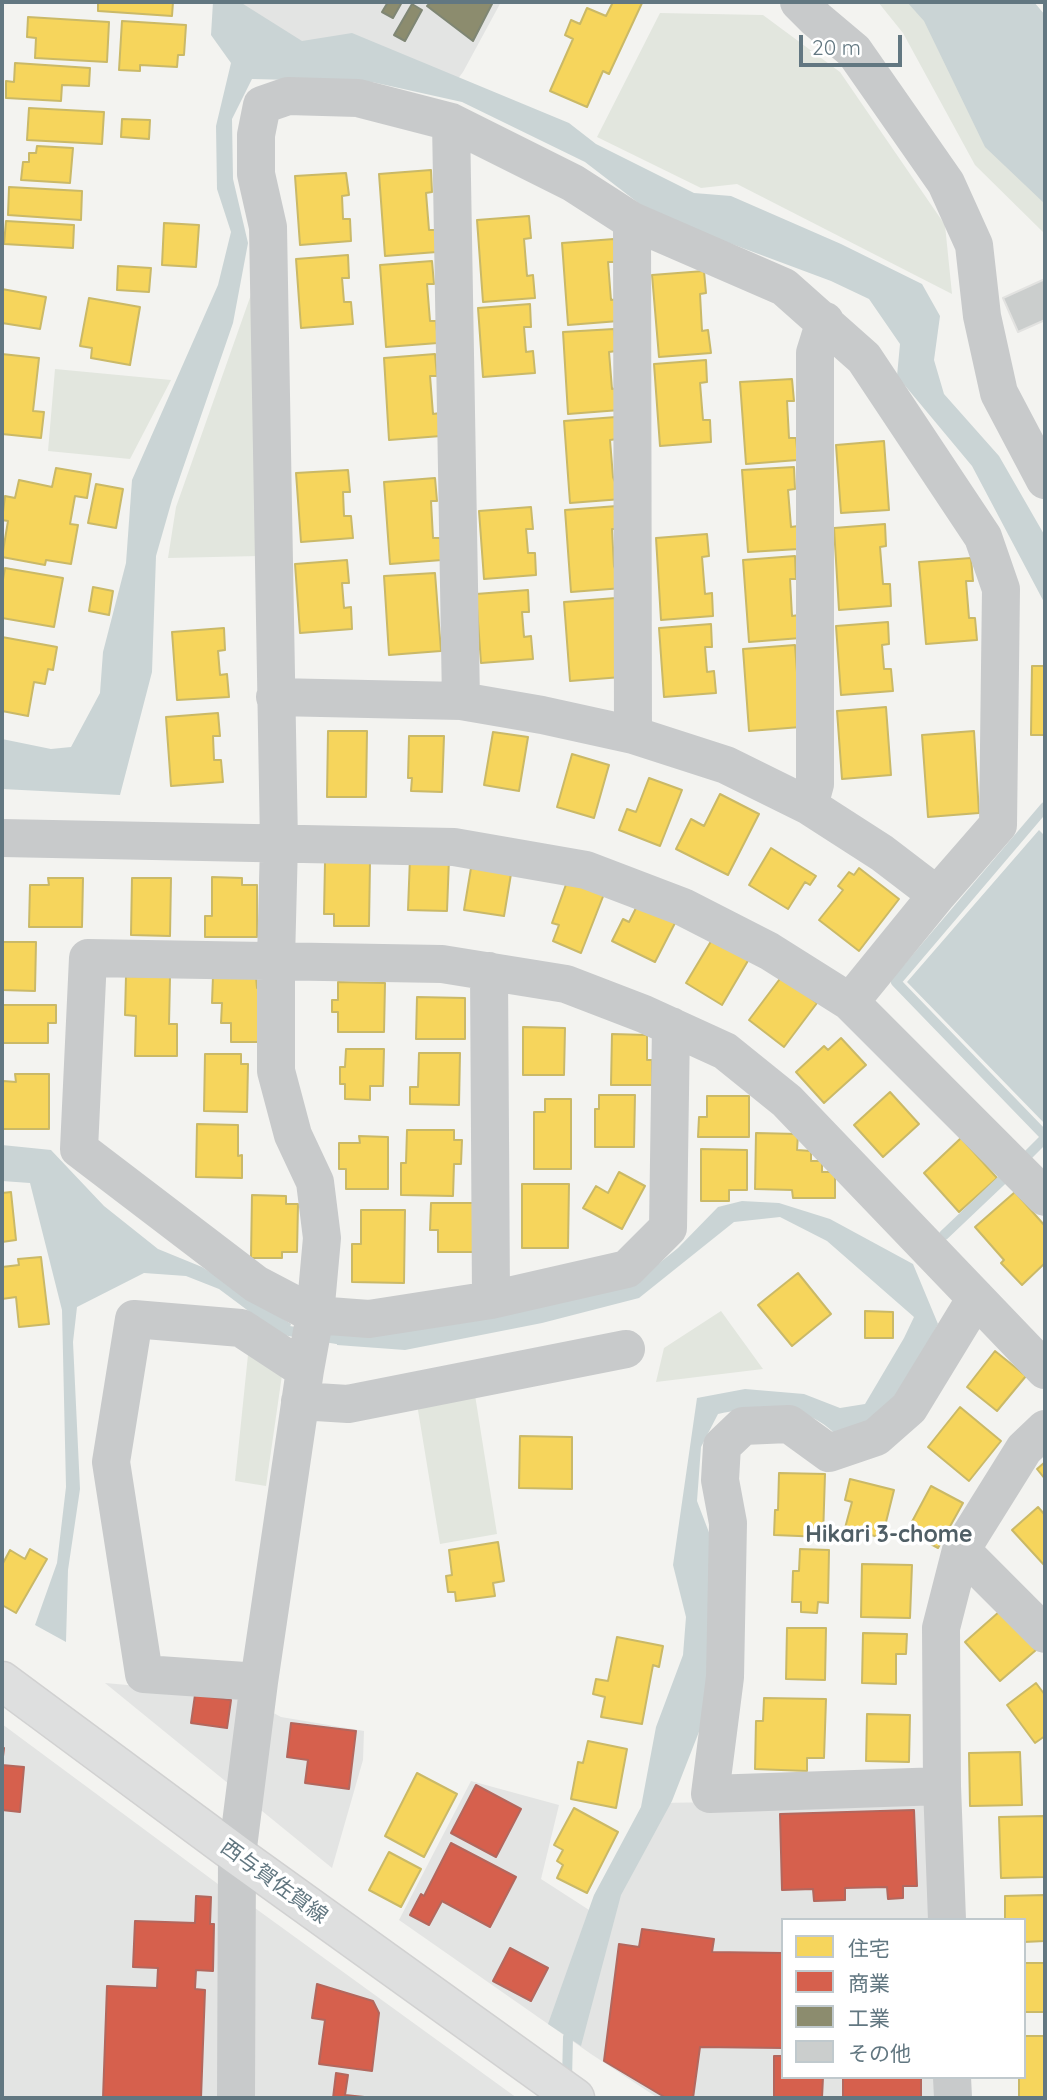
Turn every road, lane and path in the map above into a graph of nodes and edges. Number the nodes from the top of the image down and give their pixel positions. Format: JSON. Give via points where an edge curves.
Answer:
{"nodes":[{"id":1,"x":799,"y":2,"type":"edge"},
{"id":2,"x":451,"y":122,"type":"junction"},
{"id":3,"x":632,"y":221,"type":"junction"},
{"id":4,"x":825,"y":321,"type":"junction"},
{"id":5,"x":1045,"y":480,"type":"edge"},
{"id":6,"x":275,"y":697,"type":"junction"},
{"id":7,"x":461,"y":701,"type":"junction"},
{"id":8,"x":633,"y":735,"type":"junction"},
{"id":9,"x":809,"y":806,"type":"junction"},
{"id":10,"x":2,"y":838,"type":"edge"},
{"id":11,"x":279,"y":843,"type":"junction"},
{"id":12,"x":937,"y":895,"type":"junction"},
{"id":13,"x":276,"y":960,"type":"junction"},
{"id":14,"x":489,"y":971,"type":"junction"},
{"id":15,"x":850,"y":1002,"type":"junction"},
{"id":16,"x":671,"y":1026,"type":"junction"},
{"id":17,"x":1045,"y":1197,"type":"edge"},
{"id":18,"x":976,"y":1298,"type":"junction"},
{"id":19,"x":491,"y":1300,"type":"junction"},
{"id":20,"x":626,"y":1349,"type":"dead end"},
{"id":21,"x":308,"y":1353,"type":"junction"},
{"id":22,"x":1045,"y":1370,"type":"edge"},
{"id":23,"x":1045,"y":1429,"type":"edge"},
{"id":24,"x":961,"y":1550,"type":"junction"},
{"id":25,"x":1045,"y":1634,"type":"edge"},
{"id":26,"x":2,"y":1681,"type":"edge"},
{"id":27,"x":258,"y":1682,"type":"junction"},
{"id":28,"x":942,"y":1786,"type":"junction"},
{"id":29,"x":237,"y":1855,"type":"junction"},
{"id":30,"x":947,"y":1918,"type":"edge"},
{"id":31,"x":952,"y":2079,"type":"edge"},
{"id":32,"x":562,"y":2089,"type":"edge"},
{"id":33,"x":236,"y":2098,"type":"edge"},
{"id":34,"x":953,"y":2098,"type":"edge"}],
"edges":[{"from":1,"to":5,"type":"street","via":[[854,51],[946,183],[974,245],[982,316],[999,393]]},
{"from":2,"to":3,"type":"street","via":[[572,183]]},
{"from":2,"to":6,"type":"street","via":[[358,98],[288,96],[262,105],[256,174],[268,227]]},
{"from":2,"to":7,"type":"street"},
{"from":3,"to":4,"type":"street","via":[[785,288]]},
{"from":3,"to":8,"type":"street"},
{"from":4,"to":9,"type":"street","via":[[815,353],[815,784]]},
{"from":4,"to":12,"type":"street","via":[[864,358],[983,537],[1001,589],[998,825]]},
{"from":6,"to":7,"type":"street"},
{"from":6,"to":11,"type":"street"},
{"from":7,"to":8,"type":"street"},
{"from":8,"to":9,"type":"street","via":[[726,765]]},
{"from":9,"to":12,"type":"street"},
{"from":10,"to":11,"type":"street"},
{"from":11,"to":13,"type":"street"},
{"from":11,"to":15,"type":"street","via":[[454,847],[586,870],[683,907],[769,951]]},
{"from":12,"to":15,"type":"street"},
{"from":13,"to":14,"type":"street","via":[[442,964]]},
{"from":13,"to":21,"type":"street","via":[[276,1071],[293,1135],[315,1182],[322,1238]]},
{"from":13,"to":21,"type":"street","via":[[88,958],[79,1149],[256,1284]]},
{"from":14,"to":16,"type":"street","via":[[566,984]]},
{"from":14,"to":19,"type":"street"},
{"from":15,"to":17,"type":"street"},
{"from":16,"to":18,"type":"street","via":[[725,1051],[787,1101]]},
{"from":16,"to":19,"type":"street","via":[[668,1228],[627,1269]]},
{"from":18,"to":22,"type":"street"},
{"from":18,"to":28,"type":"street","via":[[909,1408],[876,1437],[828,1453],[789,1424],[743,1426],[722,1446],[720,1480],[728,1523],[724,1678],[710,1794]]},
{"from":19,"to":21,"type":"street","via":[[369,1319]]},
{"from":20,"to":21,"type":"street","via":[[348,1404]]},
{"from":21,"to":27,"type":"street"},
{"from":21,"to":27,"type":"street","via":[[241,1328],[134,1319],[111,1462],[144,1674]]},
{"from":23,"to":24,"type":"street","via":[[1024,1449]]},
{"from":24,"to":25,"type":"street"},
{"from":24,"to":28,"type":"street","via":[[941,1628]]},
{"from":26,"to":29,"type":"main road","name":"西与賀佐賀線"},
{"from":27,"to":29,"type":"street"},
{"from":28,"to":30,"type":"street"},
{"from":29,"to":32,"type":"main road","name":"西与賀佐賀線"},
{"from":29,"to":33,"type":"street"},
{"from":31,"to":34,"type":"street"}]}
